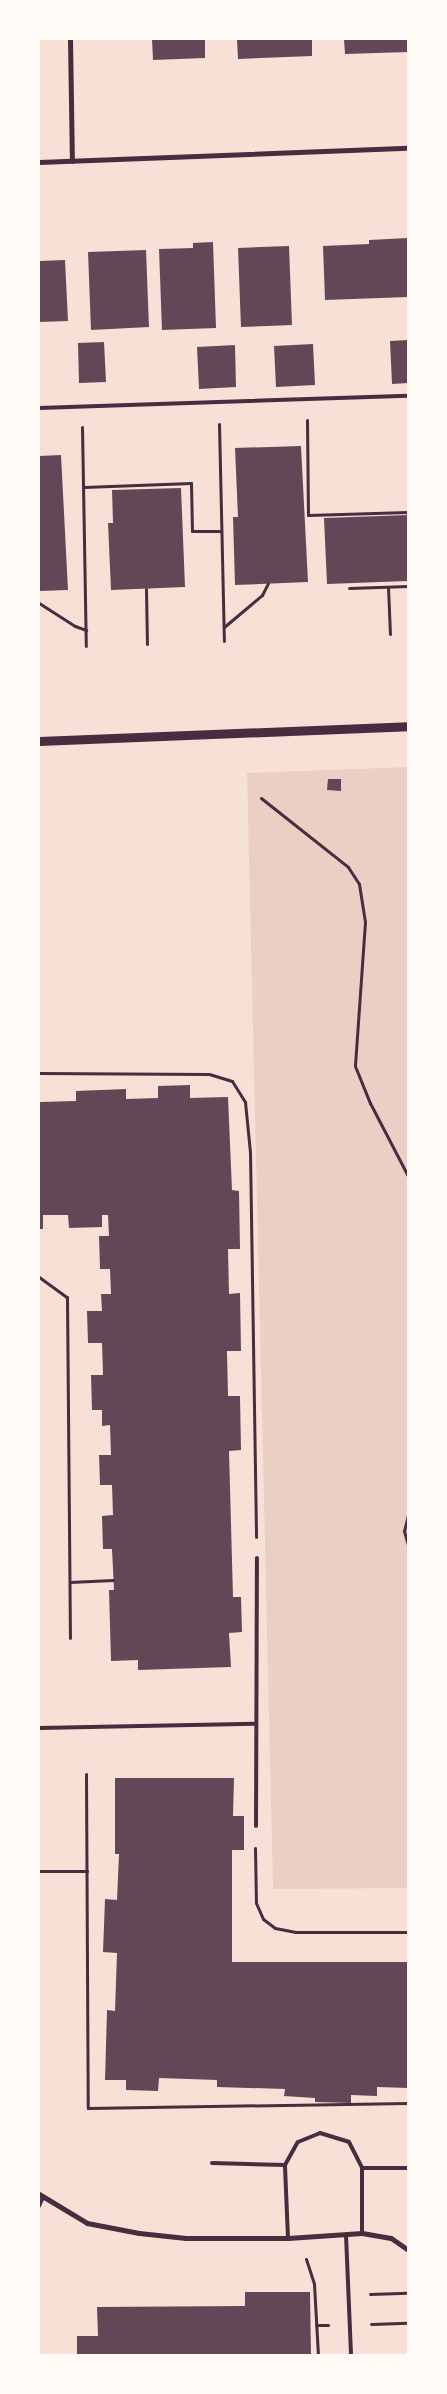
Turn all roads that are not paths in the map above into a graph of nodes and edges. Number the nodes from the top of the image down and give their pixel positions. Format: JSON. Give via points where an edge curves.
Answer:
{"nodes":[{"id":1,"x":70,"y":39,"type":"edge"},
{"id":2,"x":408,"y":148,"type":"edge"},
{"id":3,"x":72,"y":161,"type":"junction"},
{"id":4,"x":39,"y":162,"type":"edge"},
{"id":5,"x":408,"y":396,"type":"edge"},
{"id":6,"x":39,"y":408,"type":"edge"},
{"id":7,"x":408,"y":726,"type":"edge"},
{"id":8,"x":39,"y":741,"type":"edge"},
{"id":9,"x":257,"y":1558,"type":"road end"},
{"id":10,"x":255,"y":1724,"type":"junction"},
{"id":11,"x":39,"y":1728,"type":"edge"},
{"id":12,"x":256,"y":1826,"type":"road end"},
{"id":13,"x":212,"y":2163,"type":"dead end"},
{"id":14,"x":285,"y":2165,"type":"junction"},
{"id":15,"x":362,"y":2168,"type":"junction"},
{"id":16,"x":408,"y":2168,"type":"edge"},
{"id":17,"x":41,"y":2196,"type":"edge"},
{"id":18,"x":39,"y":2206,"type":"edge"},
{"id":19,"x":362,"y":2233,"type":"junction"},
{"id":20,"x":346,"y":2234,"type":"junction"},
{"id":21,"x":288,"y":2238,"type":"junction"},
{"id":22,"x":408,"y":2250,"type":"edge"},
{"id":23,"x":351,"y":2355,"type":"edge"}],
"edges":[{"from":1,"to":3,"type":"street"},
{"from":2,"to":3,"type":"street"},
{"from":3,"to":4,"type":"street"},
{"from":5,"to":6,"type":"lane"},
{"from":7,"to":8,"type":"street"},
{"from":9,"to":10,"type":"lane"},
{"from":10,"to":11,"type":"lane"},
{"from":10,"to":12,"type":"lane"},
{"from":13,"to":14,"type":"lane"},
{"from":14,"to":15,"type":"lane","via":[[298,2142],[320,2133],[349,2142]]},
{"from":14,"to":21,"type":"lane"},
{"from":15,"to":16,"type":"lane"},
{"from":15,"to":19,"type":"lane"},
{"from":17,"to":18,"type":"lane"},
{"from":17,"to":21,"type":"street","via":[[87,2222],[139,2233],[186,2238]]},
{"from":19,"to":20,"type":"street"},
{"from":19,"to":22,"type":"street","via":[[390,2238]]},
{"from":20,"to":21,"type":"street"},
{"from":20,"to":23,"type":"lane"}]}
